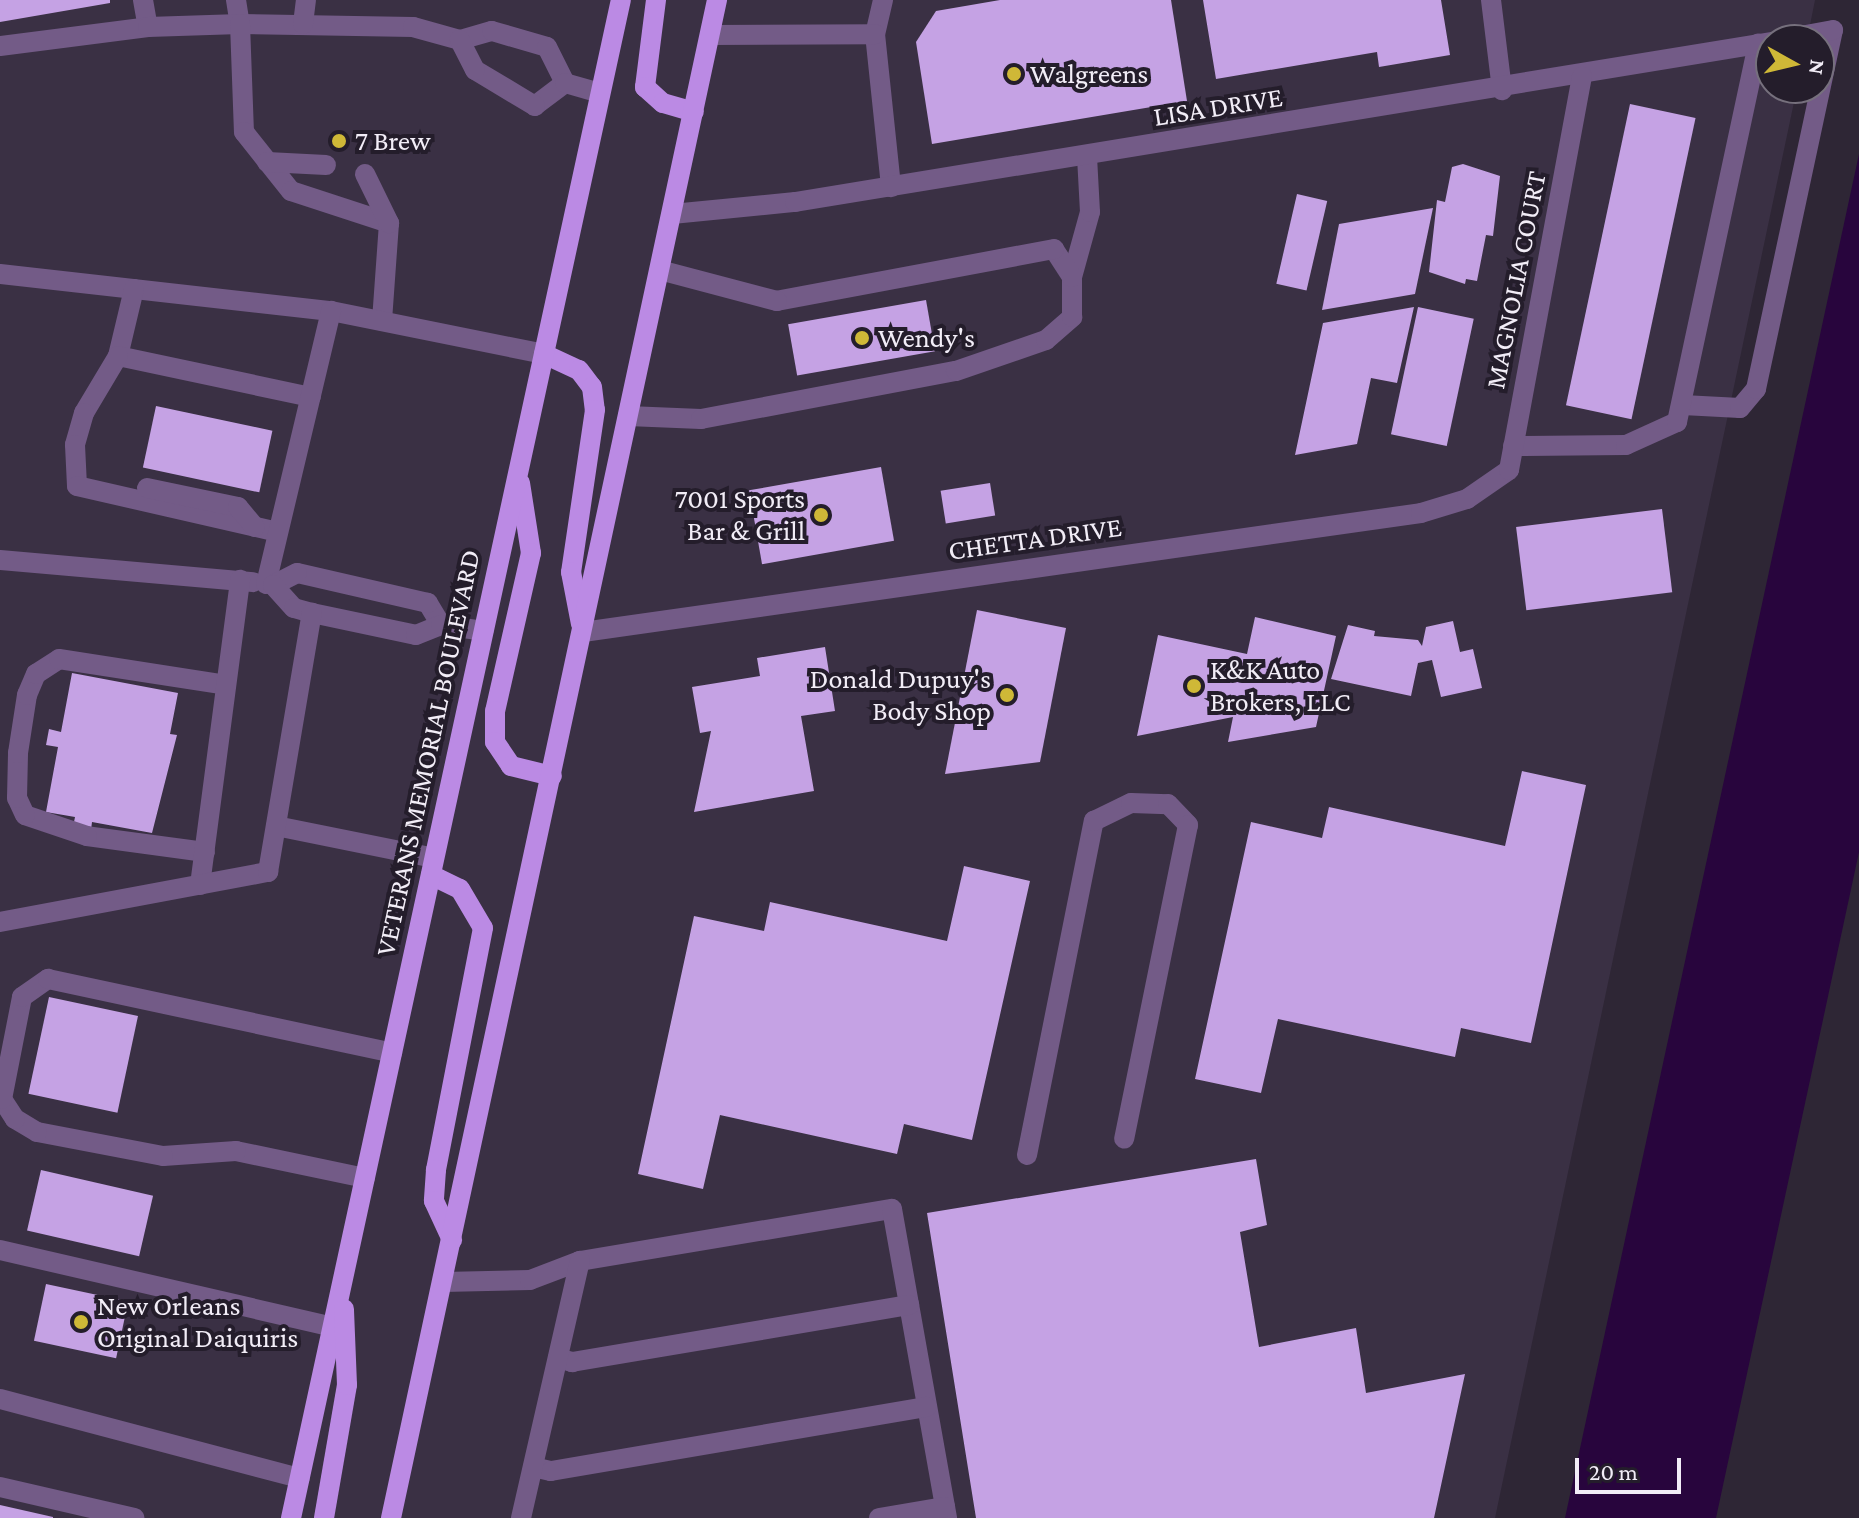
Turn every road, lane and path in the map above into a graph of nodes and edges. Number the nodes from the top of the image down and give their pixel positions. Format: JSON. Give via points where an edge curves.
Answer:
{"nodes":[{"id":1,"x":143,"y":0,"type":"edge"},
{"id":2,"x":236,"y":0,"type":"edge"},
{"id":3,"x":306,"y":0,"type":"edge"},
{"id":4,"x":621,"y":0,"type":"edge"},
{"id":5,"x":656,"y":0,"type":"edge"},
{"id":6,"x":717,"y":0,"type":"edge"},
{"id":7,"x":883,"y":0,"type":"edge"},
{"id":8,"x":1491,"y":0,"type":"edge"},
{"id":9,"x":240,"y":24,"type":"junction"},
{"id":10,"x":303,"y":24,"type":"junction"},
{"id":11,"x":148,"y":27,"type":"junction"},
{"id":12,"x":875,"y":34,"type":"junction"},
{"id":13,"x":710,"y":35,"type":"junction"},
{"id":14,"x":460,"y":40,"type":"junction"},
{"id":15,"x":1755,"y":45,"type":"edge"},
{"id":16,"x":0,"y":46,"type":"edge"},
{"id":17,"x":1582,"y":77,"type":"junction"},
{"id":18,"x":565,"y":83,"type":"junction"},
{"id":19,"x":1755,"y":83,"type":"edge"},
{"id":20,"x":1502,"y":90,"type":"junction"},
{"id":21,"x":600,"y":93,"type":"junction"},
{"id":22,"x":1817,"y":104,"type":"edge"},
{"id":23,"x":694,"y":112,"type":"junction"},
{"id":24,"x":1087,"y":156,"type":"junction"},
{"id":25,"x":267,"y":162,"type":"junction"},
{"id":26,"x":326,"y":165,"type":"dead end"},
{"id":27,"x":365,"y":174,"type":"dead end"},
{"id":28,"x":891,"y":187,"type":"junction"},
{"id":29,"x":672,"y":214,"type":"junction"},
{"id":30,"x":389,"y":223,"type":"junction"},
{"id":31,"x":660,"y":270,"type":"junction"},
{"id":32,"x":0,"y":274,"type":"edge"},
{"id":33,"x":1072,"y":277,"type":"junction"},
{"id":34,"x":134,"y":289,"type":"junction"},
{"id":35,"x":331,"y":311,"type":"junction"},
{"id":36,"x":382,"y":321,"type":"junction"},
{"id":37,"x":544,"y":354,"type":"junction"},
{"id":38,"x":118,"y":356,"type":"junction"},
{"id":39,"x":311,"y":397,"type":"junction"},
{"id":40,"x":1683,"y":405,"type":"junction"},
{"id":41,"x":628,"y":416,"type":"junction"},
{"id":42,"x":1513,"y":446,"type":"junction"},
{"id":43,"x":518,"y":472,"type":"junction"},
{"id":44,"x":1489,"y":483,"type":"joint"},
{"id":45,"x":278,"y":532,"type":"junction"},
{"id":46,"x":0,"y":560,"type":"edge"},
{"id":47,"x":240,"y":580,"type":"junction"},
{"id":48,"x":270,"y":584,"type":"junction"},
{"id":49,"x":312,"y":613,"type":"junction"},
{"id":50,"x":441,"y":625,"type":"junction"},
{"id":51,"x":484,"y":631,"type":"junction"},
{"id":52,"x":583,"y":632,"type":"junction"},
{"id":53,"x":226,"y":685,"type":"junction"},
{"id":54,"x":552,"y":776,"type":"junction"},
{"id":55,"x":276,"y":826,"type":"junction"},
{"id":56,"x":205,"y":852,"type":"junction"},
{"id":57,"x":433,"y":866,"type":"junction"},
{"id":58,"x":200,"y":885,"type":"junction"},
{"id":59,"x":0,"y":922,"type":"edge"},
{"id":60,"x":392,"y":1053,"type":"junction"},
{"id":61,"x":1124,"y":1139,"type":"dead end"},
{"id":62,"x":1027,"y":1155,"type":"dead end"},
{"id":63,"x":365,"y":1178,"type":"junction"},
{"id":64,"x":452,"y":1240,"type":"junction"},
{"id":65,"x":0,"y":1250,"type":"edge"},
{"id":66,"x":580,"y":1261,"type":"junction"},
{"id":67,"x":343,"y":1277,"type":"junction"},
{"id":68,"x":443,"y":1282,"type":"junction"},
{"id":69,"x":909,"y":1305,"type":"junction"},
{"id":70,"x":333,"y":1327,"type":"junction"},
{"id":71,"x":558,"y":1358,"type":"junction"},
{"id":72,"x":0,"y":1399,"type":"edge"},
{"id":73,"x":927,"y":1407,"type":"junction"},
{"id":74,"x":533,"y":1467,"type":"junction"},
{"id":75,"x":300,"y":1478,"type":"junction"},
{"id":76,"x":0,"y":1487,"type":"edge"},
{"id":77,"x":946,"y":1513,"type":"edge"},
{"id":78,"x":134,"y":1518,"type":"edge"},
{"id":79,"x":291,"y":1518,"type":"edge"},
{"id":80,"x":324,"y":1518,"type":"edge"},
{"id":81,"x":391,"y":1518,"type":"edge"},
{"id":82,"x":521,"y":1518,"type":"edge"},
{"id":83,"x":879,"y":1518,"type":"edge"}],
"edges":[{"from":1,"to":11,"type":"street"},
{"from":2,"to":9,"type":"street"},
{"from":3,"to":10,"type":"street"},
{"from":4,"to":21,"type":"main road","name":"VETERANS MEMORIAL BOULEVARD"},
{"from":5,"to":23,"type":"main road","via":[[645,87],[663,103]]},
{"from":6,"to":13,"type":"main road"},
{"from":7,"to":12,"type":"street"},
{"from":8,"to":20,"type":"street"},
{"from":9,"to":10,"type":"street"},
{"from":9,"to":11,"type":"street"},
{"from":9,"to":25,"type":"street","via":[[244,132]]},
{"from":10,"to":14,"type":"street","via":[[413,27]]},
{"from":11,"to":16,"type":"street"},
{"from":12,"to":13,"type":"street"},
{"from":12,"to":28,"type":"street"},
{"from":13,"to":23,"type":"main road"},
{"from":14,"to":18,"type":"street","via":[[492,31],[547,47]]},
{"from":14,"to":18,"type":"street","via":[[475,70],[535,106]]},
{"from":15,"to":17,"type":"street","name":"LISA DRIVE"},
{"from":17,"to":20,"type":"street","name":"LISA DRIVE"},
{"from":17,"to":42,"type":"street","name":"MAGNOLIA COURT"},
{"from":18,"to":21,"type":"street"},
{"from":19,"to":40,"type":"street"},
{"from":20,"to":24,"type":"street","name":"LISA DRIVE"},
{"from":21,"to":37,"type":"main road","name":"VETERANS MEMORIAL BOULEVARD"},
{"from":22,"to":40,"type":"street","via":[[1756,389],[1740,408]]},
{"from":23,"to":29,"type":"main road"},
{"from":24,"to":28,"type":"street","name":"LISA DRIVE"},
{"from":24,"to":33,"type":"street","via":[[1090,212]]},
{"from":25,"to":26,"type":"street"},
{"from":25,"to":30,"type":"street","via":[[291,191]]},
{"from":27,"to":30,"type":"street"},
{"from":28,"to":29,"type":"street","name":"LISA DRIVE"},
{"from":29,"to":31,"type":"main road"},
{"from":30,"to":36,"type":"street"},
{"from":31,"to":33,"type":"street","via":[[777,301],[1054,249]]},
{"from":31,"to":41,"type":"main road"},
{"from":32,"to":34,"type":"street"},
{"from":33,"to":41,"type":"street","via":[[1072,317],[1046,340],[956,371],[701,419]]},
{"from":34,"to":35,"type":"street"},
{"from":34,"to":38,"type":"street"},
{"from":35,"to":36,"type":"street"},
{"from":35,"to":39,"type":"street"},
{"from":36,"to":37,"type":"street"},
{"from":37,"to":43,"type":"main road","name":"VETERANS MEMORIAL BOULEVARD"},
{"from":37,"to":52,"type":"main road","via":[[579,370],[592,387],[595,410],[571,572]]},
{"from":38,"to":39,"type":"street"},
{"from":38,"to":45,"type":"street","via":[[84,413],[75,445],[77,486]]},
{"from":39,"to":45,"type":"street"},
{"from":40,"to":42,"type":"street","via":[[1677,422],[1626,445]]},
{"from":41,"to":52,"type":"main road"},
{"from":42,"to":44,"type":"street","name":"MAGNOLIA COURT","via":[[1509,470]]},
{"from":43,"to":51,"type":"main road","name":"VETERANS MEMORIAL BOULEVARD"},
{"from":43,"to":54,"type":"main road","via":[[531,553],[495,711],[495,742],[511,766]]},
{"from":44,"to":52,"type":"street","name":"CHETTA DRIVE","via":[[1467,499],[1421,513]]},
{"from":45,"to":48,"type":"street"},
{"from":46,"to":47,"type":"street"},
{"from":47,"to":48,"type":"street"},
{"from":47,"to":53,"type":"street"},
{"from":48,"to":49,"type":"street","via":[[294,608]]},
{"from":48,"to":50,"type":"street","via":[[297,573],[428,603]]},
{"from":49,"to":50,"type":"street","via":[[416,635]]},
{"from":49,"to":55,"type":"street"},
{"from":50,"to":51,"type":"street"},
{"from":51,"to":57,"type":"main road","name":"VETERANS MEMORIAL BOULEVARD"},
{"from":52,"to":54,"type":"main road"},
{"from":53,"to":56,"type":"street"},
{"from":53,"to":56,"type":"street","via":[[59,659],[36,674],[27,695],[18,753],[17,798],[25,815],[87,836]]},
{"from":54,"to":64,"type":"main road"},
{"from":55,"to":57,"type":"street"},
{"from":55,"to":58,"type":"street","via":[[268,872]]},
{"from":56,"to":58,"type":"street"},
{"from":57,"to":60,"type":"main road","name":"VETERANS MEMORIAL BOULEVARD"},
{"from":57,"to":64,"type":"main road","via":[[460,889],[483,928],[436,1170],[434,1201]]},
{"from":58,"to":59,"type":"street"},
{"from":60,"to":63,"type":"main road","name":"VETERANS MEMORIAL BOULEVARD"},
{"from":60,"to":63,"type":"street","via":[[48,979],[22,997],[2,1099],[15,1119],[37,1132],[163,1156],[236,1151]]},
{"from":61,"to":62,"type":"street","via":[[1188,825],[1168,804],[1131,803],[1094,821]]},
{"from":63,"to":67,"type":"main road","name":"VETERANS MEMORIAL BOULEVARD"},
{"from":64,"to":68,"type":"main road"},
{"from":65,"to":70,"type":"street"},
{"from":66,"to":68,"type":"street","via":[[530,1280]]},
{"from":66,"to":69,"type":"street","via":[[892,1209]]},
{"from":66,"to":71,"type":"street"},
{"from":67,"to":70,"type":"main road","name":"VETERANS MEMORIAL BOULEVARD"},
{"from":67,"to":80,"type":"main road","via":[[347,1385]]},
{"from":68,"to":81,"type":"main road"},
{"from":69,"to":71,"type":"street","via":[[572,1362]]},
{"from":69,"to":73,"type":"street"},
{"from":70,"to":75,"type":"main road","name":"VETERANS MEMORIAL BOULEVARD"},
{"from":71,"to":74,"type":"street"},
{"from":72,"to":75,"type":"street"},
{"from":73,"to":74,"type":"street","via":[[551,1471]]},
{"from":73,"to":77,"type":"street"},
{"from":74,"to":82,"type":"street"},
{"from":75,"to":79,"type":"main road","name":"VETERANS MEMORIAL BOULEVARD"},
{"from":76,"to":78,"type":"street"},
{"from":77,"to":83,"type":"street"}]}
